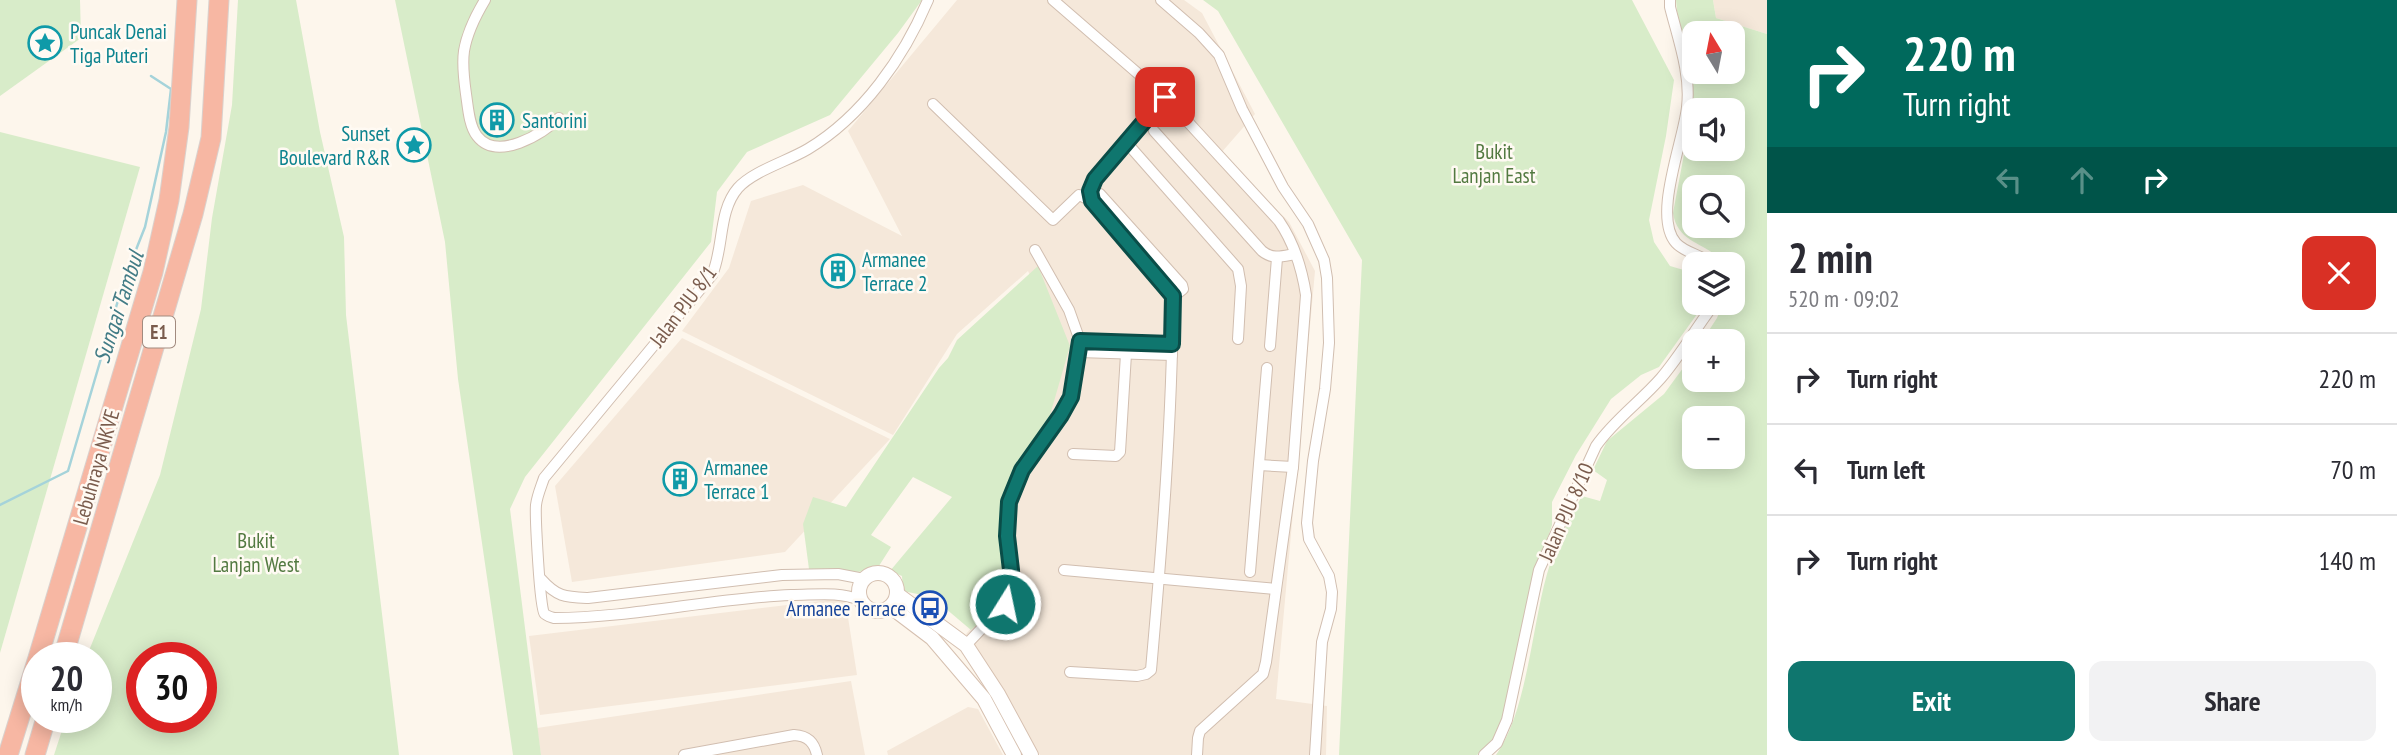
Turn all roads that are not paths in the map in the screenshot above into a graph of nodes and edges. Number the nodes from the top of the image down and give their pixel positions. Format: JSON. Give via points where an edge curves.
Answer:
{"nodes":[{"id":1,"x":187,"y":0,"type":"edge"},
{"id":2,"x":219,"y":0,"type":"edge"},
{"id":3,"x":485,"y":0,"type":"edge"},
{"id":4,"x":928,"y":0,"type":"edge"},
{"id":5,"x":1053,"y":0,"type":"edge"},
{"id":6,"x":1161,"y":0,"type":"edge"},
{"id":7,"x":1670,"y":0,"type":"edge"},
{"id":8,"x":1165,"y":97,"type":"junction"},
{"id":9,"x":933,"y":104,"type":"dead end"},
{"id":10,"x":559,"y":118,"type":"dead end"},
{"id":11,"x":1154,"y":131,"type":"dead end"},
{"id":12,"x":1126,"y":142,"type":"junction"},
{"id":13,"x":1096,"y":198,"type":"junction"},
{"id":14,"x":1034,"y":250,"type":"dead end"},
{"id":15,"x":1691,"y":252,"type":"edge"},
{"id":16,"x":1295,"y":254,"type":"junction"},
{"id":17,"x":1277,"y":258,"type":"junction"},
{"id":18,"x":1705,"y":315,"type":"edge"},
{"id":19,"x":1238,"y":339,"type":"dead end"},
{"id":20,"x":1270,"y":345,"type":"dead end"},
{"id":21,"x":1080,"y":346,"type":"junction"},
{"id":22,"x":1172,"y":350,"type":"junction"},
{"id":23,"x":1126,"y":354,"type":"junction"},
{"id":24,"x":1267,"y":368,"type":"dead end"},
{"id":25,"x":1073,"y":454,"type":"dead end"},
{"id":26,"x":1259,"y":465,"type":"junction"},
{"id":27,"x":1293,"y":467,"type":"junction"},
{"id":28,"x":1064,"y":570,"type":"dead end"},
{"id":29,"x":1250,"y":572,"type":"dead end"},
{"id":30,"x":541,"y":579,"type":"junction"},
{"id":31,"x":864,"y":579,"type":"junction"},
{"id":32,"x":1159,"y":579,"type":"junction"},
{"id":33,"x":1276,"y":589,"type":"junction"},
{"id":34,"x":588,"y":598,"type":"junction"},
{"id":35,"x":860,"y":600,"type":"junction"},
{"id":36,"x":894,"y":601,"type":"junction"},
{"id":37,"x":591,"y":616,"type":"junction"},
{"id":38,"x":42,"y":642,"type":"edge"},
{"id":39,"x":68,"y":642,"type":"edge"},
{"id":40,"x":966,"y":645,"type":"junction"},
{"id":41,"x":1070,"y":672,"type":"dead end"},
{"id":42,"x":21,"y":712,"type":"edge"},
{"id":43,"x":42,"y":733,"type":"edge"},
{"id":44,"x":8,"y":755,"type":"edge"},
{"id":45,"x":35,"y":755,"type":"edge"},
{"id":46,"x":684,"y":755,"type":"edge"},
{"id":47,"x":817,"y":755,"type":"edge"},
{"id":48,"x":1014,"y":755,"type":"edge"},
{"id":49,"x":1031,"y":755,"type":"edge"},
{"id":50,"x":1197,"y":755,"type":"edge"},
{"id":51,"x":1315,"y":755,"type":"edge"},
{"id":52,"x":1484,"y":755,"type":"edge"}],
"edges":[{"from":1,"to":38,"type":"highway","name":"Lebuhraya NKVE","number":"E1","via":[[179,127],[153,272]]},
{"from":2,"to":39,"type":"highway","name":"Lebuhraya NKVE","number":"E1","via":[[211,138]]},
{"from":3,"to":10,"type":"street","via":[[468,35],[463,64],[476,135],[489,144],[509,146],[530,139]]},
{"from":4,"to":30,"type":"street","name":"Jalan PJU 8/1","via":[[901,53],[832,133],[740,186],[727,209],[712,275],[544,478],[535,522]]},
{"from":5,"to":8,"type":"street"},
{"from":6,"to":51,"type":"street","via":[[1219,55],[1242,109],[1324,260],[1329,343],[1307,523],[1309,539],[1329,576],[1332,592],[1322,642]]},
{"from":7,"to":15,"type":"street","via":[[1688,105],[1667,208],[1675,243]]},
{"from":8,"to":12,"type":"street"},
{"from":8,"to":16,"type":"street","via":[[1279,221]]},
{"from":9,"to":13,"type":"street","via":[[1053,219],[1079,195]]},
{"from":11,"to":17,"type":"street","via":[[1262,251]]},
{"from":12,"to":13,"type":"street","via":[[1091,185]]},
{"from":12,"to":19,"type":"street","via":[[1238,269]]},
{"from":13,"to":22,"type":"street","via":[[1182,285],[1173,296]]},
{"from":14,"to":21,"type":"street","via":[[1069,310]]},
{"from":16,"to":17,"type":"street"},
{"from":16,"to":27,"type":"street","via":[[1306,295]]},
{"from":17,"to":20,"type":"street"},
{"from":18,"to":52,"type":"street","name":"Jalan PJU 8/10","via":[[1662,376],[1596,446],[1539,570],[1507,720],[1497,743]]},
{"from":21,"to":22,"type":"street"},
{"from":21,"to":23,"type":"street"},
{"from":21,"to":40,"type":"street","via":[[1071,397],[1022,470],[1009,502],[1011,570],[1019,578],[1022,594],[1005,604]]},
{"from":22,"to":23,"type":"street"},
{"from":22,"to":32,"type":"street"},
{"from":23,"to":25,"type":"street","via":[[1120,452],[1116,456]]},
{"from":24,"to":26,"type":"street"},
{"from":26,"to":27,"type":"street"},
{"from":26,"to":29,"type":"street"},
{"from":27,"to":33,"type":"street"},
{"from":28,"to":32,"type":"street"},
{"from":30,"to":34,"type":"street","via":[[560,595]]},
{"from":30,"to":37,"type":"street","name":"Jalan PJU 8/1","via":[[546,615]]},
{"from":31,"to":34,"type":"street","via":[[782,575]]},
{"from":31,"to":35,"type":"main road"},
{"from":31,"to":36,"type":"main road","via":[[875,573],[887,575],[896,583]]},
{"from":32,"to":33,"type":"street"},
{"from":32,"to":41,"type":"street","via":[[1151,670],[1137,676]]},
{"from":33,"to":50,"type":"street","via":[[1262,674],[1200,731]]},
{"from":34,"to":37,"type":"street"},
{"from":35,"to":36,"type":"main road","via":[[877,612]]},
{"from":35,"to":37,"type":"street","name":"Jalan PJU 8/1","via":[[845,594],[773,596]]},
{"from":36,"to":40,"type":"main road"},
{"from":36,"to":48,"type":"main road","via":[[984,699]]},
{"from":40,"to":49,"type":"main road"},
{"from":42,"to":44,"type":"highway","name":"Lebuhraya NKVE","number":"E1"},
{"from":43,"to":45,"type":"highway"},
{"from":46,"to":47,"type":"street","via":[[794,735],[809,739]]}]}
